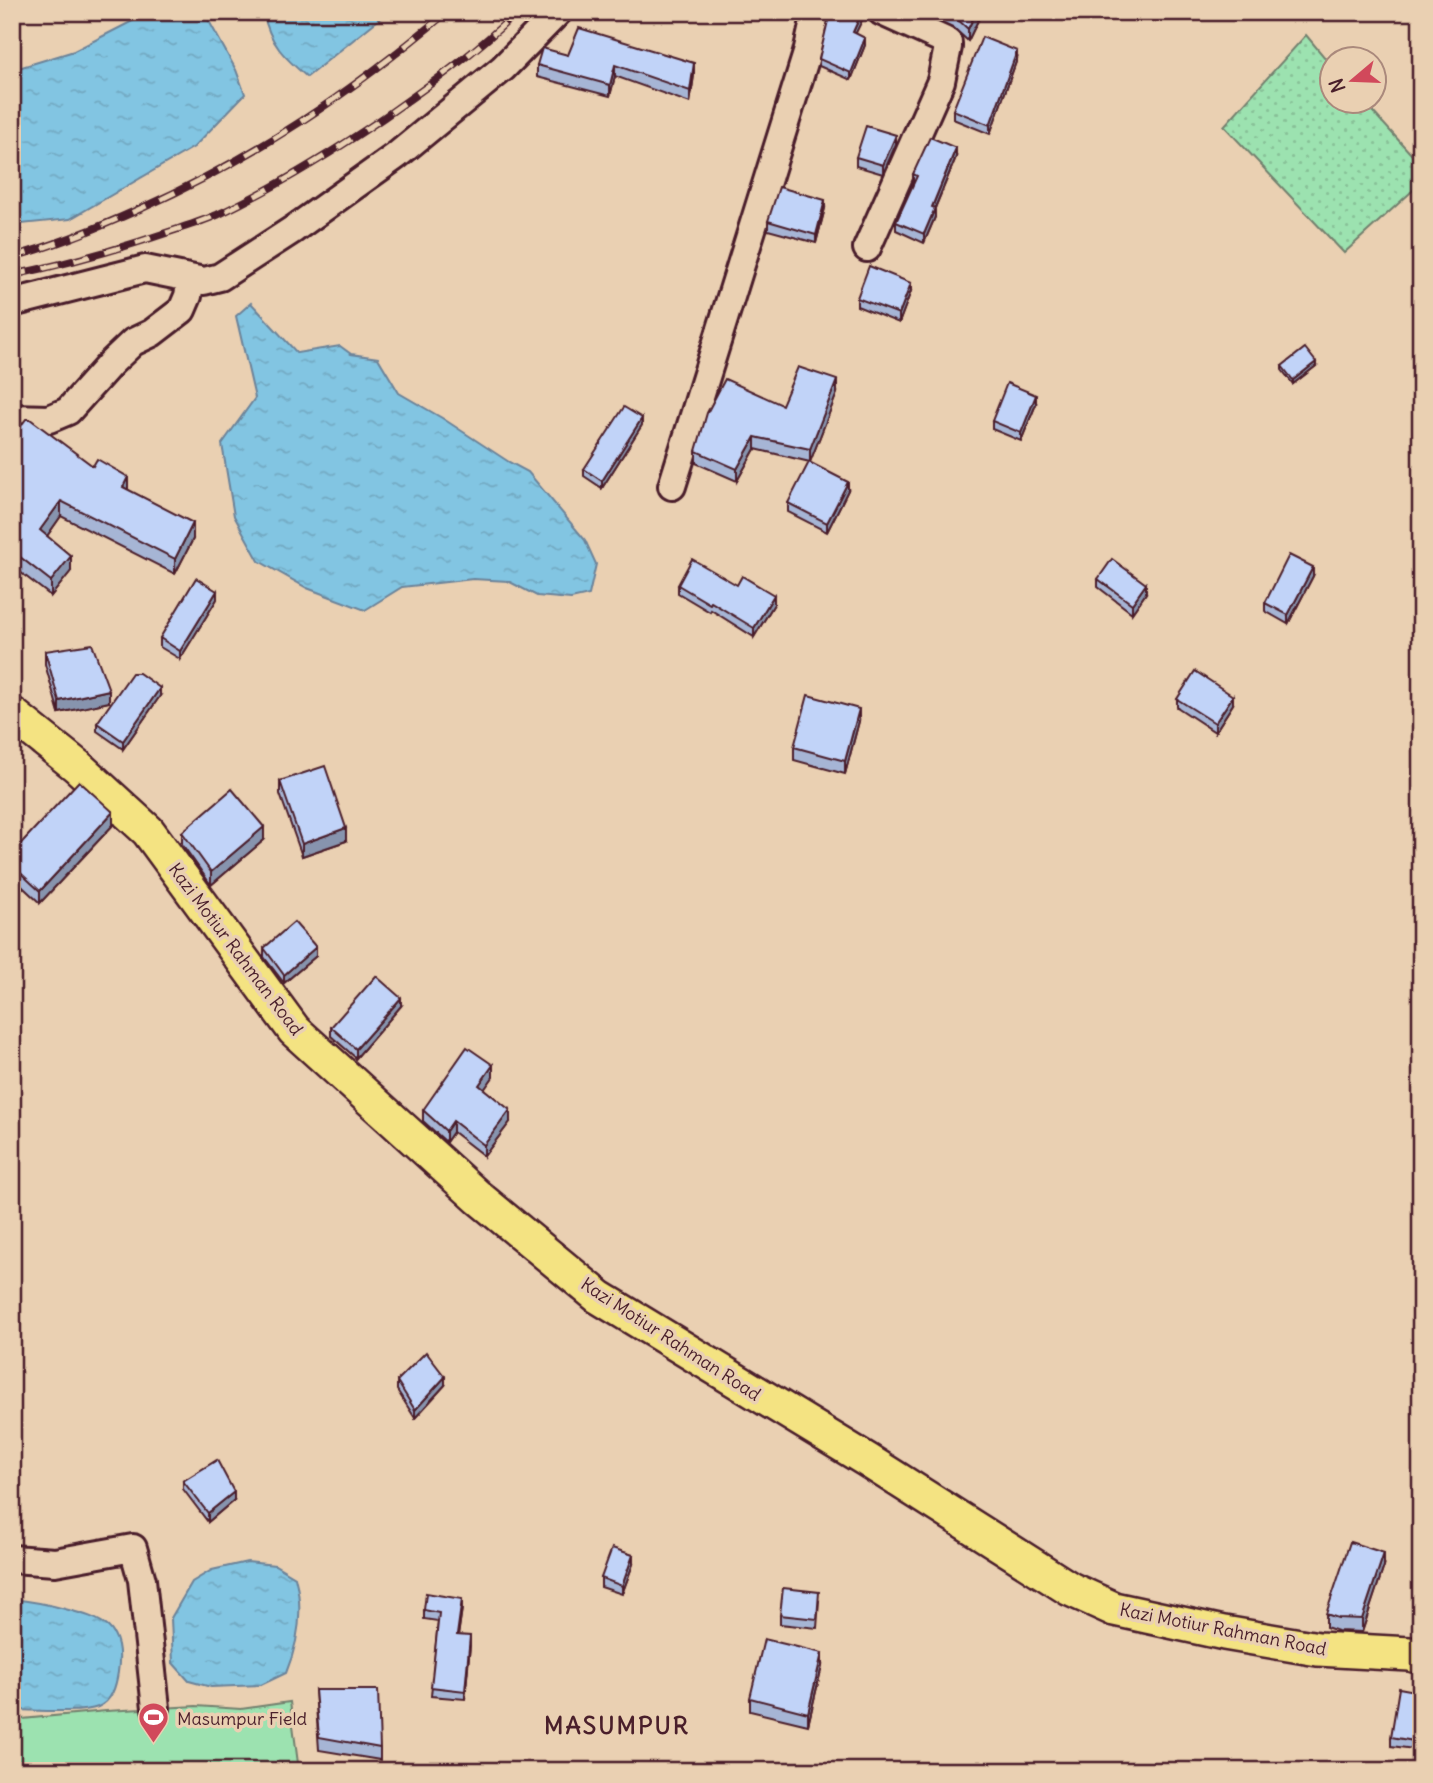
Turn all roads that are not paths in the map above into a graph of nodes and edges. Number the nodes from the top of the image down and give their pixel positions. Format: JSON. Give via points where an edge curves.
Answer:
{"nodes":[{"id":1,"x":558,"y":12,"type":"edge"},
{"id":2,"x":816,"y":12,"type":"edge"},
{"id":3,"x":882,"y":12,"type":"edge"},
{"id":4,"x":867,"y":248,"type":"dead end"},
{"id":5,"x":191,"y":279,"type":"junction"},
{"id":6,"x":12,"y":303,"type":"edge"},
{"id":7,"x":12,"y":418,"type":"edge"},
{"id":8,"x":672,"y":486,"type":"dead end"},
{"id":9,"x":12,"y":714,"type":"edge"},
{"id":10,"x":12,"y":1559,"type":"edge"},
{"id":11,"x":1421,"y":1657,"type":"edge"},
{"id":12,"x":156,"y":1708,"type":"dead end"}],
"edges":[{"from":1,"to":5,"type":"street","via":[[503,68],[396,156],[220,277]]},
{"from":2,"to":8,"type":"street"},
{"from":3,"to":4,"type":"street","via":[[944,40],[948,47],[941,81]]},
{"from":5,"to":6,"type":"street","via":[[145,269]]},
{"from":5,"to":7,"type":"street","via":[[182,310],[134,342],[68,411],[48,419]]},
{"from":9,"to":11,"type":"main road","name":"Kazi Motiur Rahman Road","via":[[148,831],[293,1030],[469,1189],[599,1297],[1070,1589],[1114,1609],[1318,1649]]},
{"from":10,"to":12,"type":"street","via":[[55,1562],[133,1548],[142,1580]]}]}
